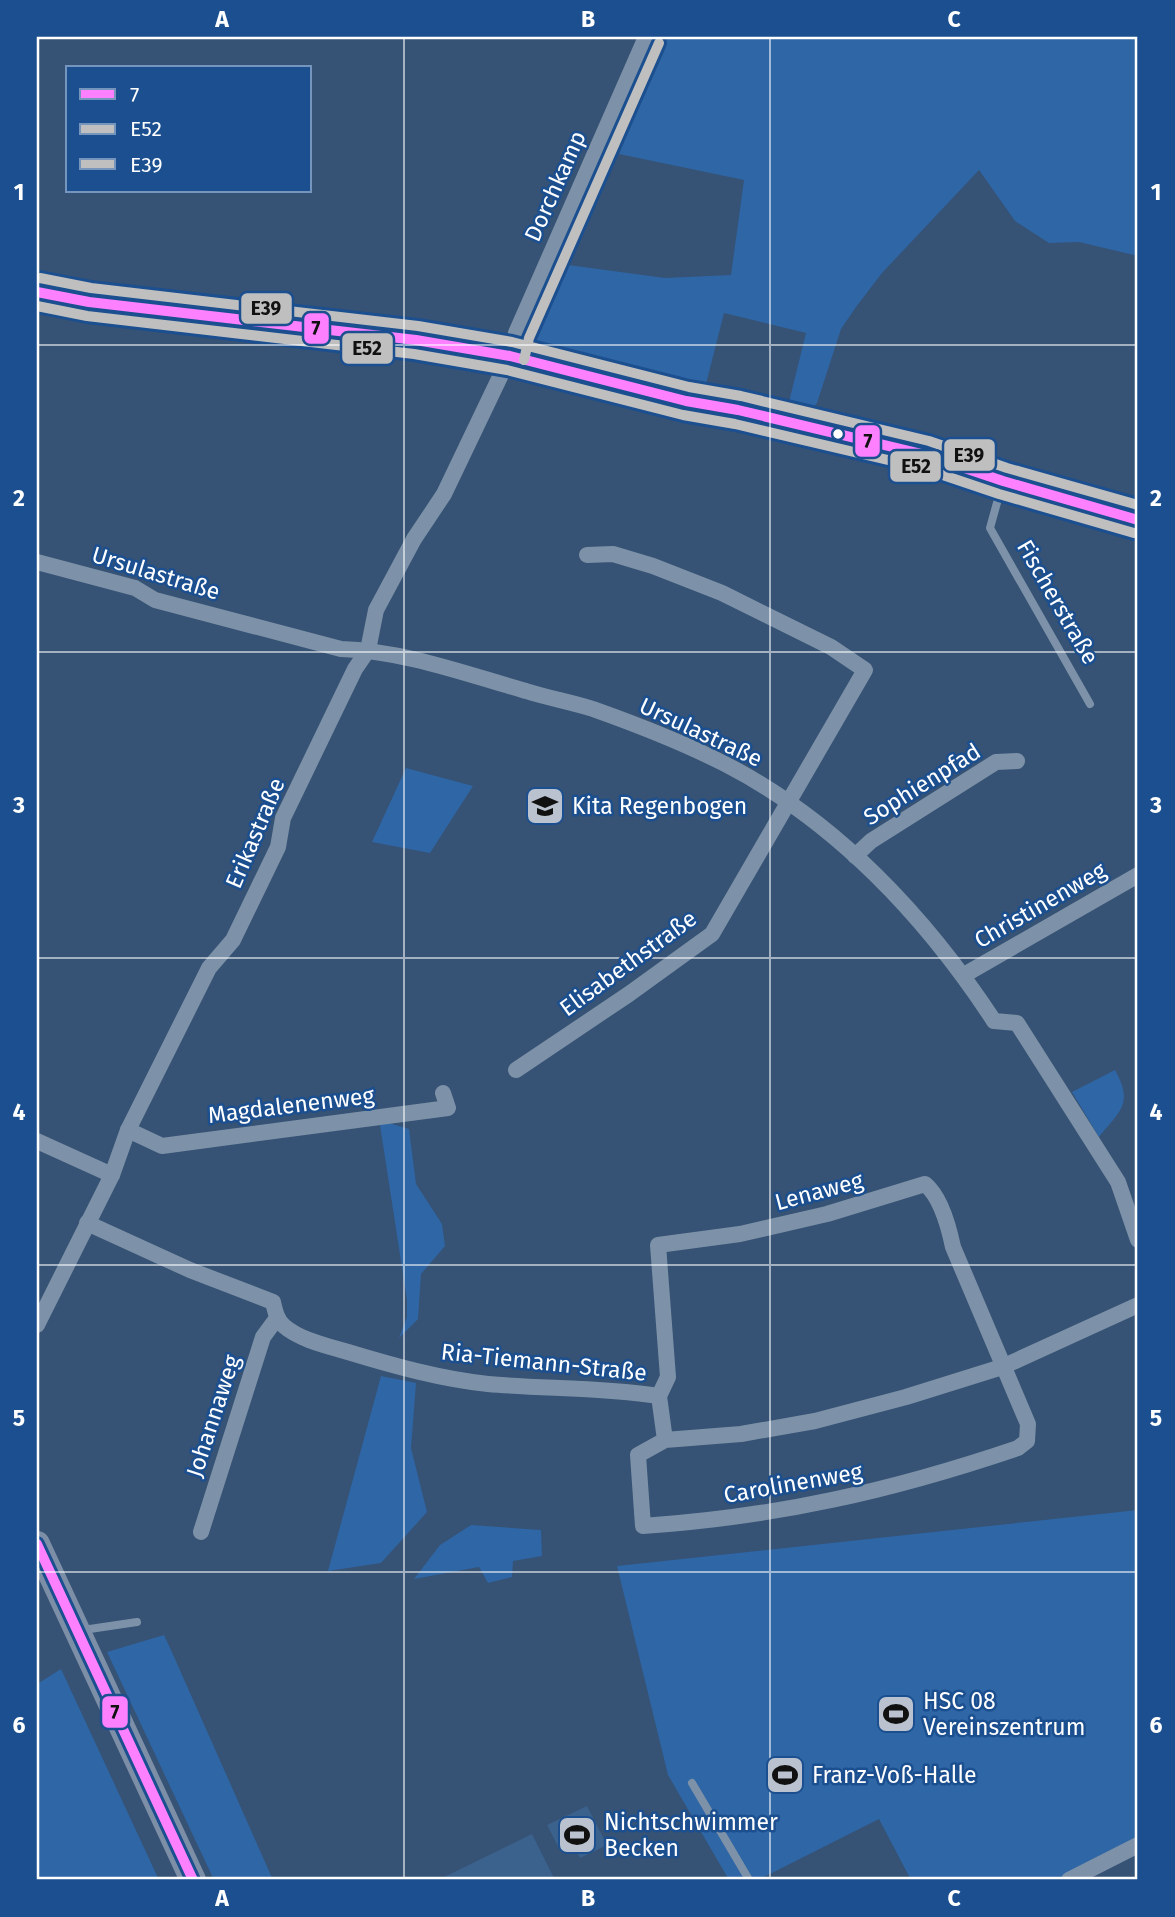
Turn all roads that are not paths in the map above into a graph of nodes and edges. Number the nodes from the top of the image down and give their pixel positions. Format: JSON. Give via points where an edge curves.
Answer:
{"nodes":[{"id":1,"x":646,"y":37,"type":"edge"},
{"id":2,"x":37,"y":292,"type":"edge"},
{"id":3,"x":510,"y":356,"type":"junction"},
{"id":4,"x":1003,"y":481,"type":"junction"},
{"id":5,"x":1138,"y":520,"type":"edge"},
{"id":6,"x":587,"y":555,"type":"dead end"},
{"id":7,"x":37,"y":562,"type":"edge"},
{"id":8,"x":368,"y":650,"type":"junction"},
{"id":9,"x":1090,"y":704,"type":"dead end"},
{"id":10,"x":1017,"y":761,"type":"dead end"},
{"id":11,"x":788,"y":802,"type":"junction"},
{"id":12,"x":855,"y":856,"type":"junction"},
{"id":13,"x":1138,"y":875,"type":"edge"},
{"id":14,"x":964,"y":975,"type":"junction"},
{"id":15,"x":516,"y":1070,"type":"dead end"},
{"id":16,"x":443,"y":1093,"type":"dead end"},
{"id":17,"x":128,"y":1130,"type":"junction"},
{"id":18,"x":37,"y":1141,"type":"edge"},
{"id":19,"x":112,"y":1175,"type":"junction"},
{"id":20,"x":87,"y":1223,"type":"junction"},
{"id":21,"x":1138,"y":1240,"type":"edge"},
{"id":22,"x":1138,"y":1305,"type":"edge"},
{"id":23,"x":277,"y":1318,"type":"junction"},
{"id":24,"x":37,"y":1325,"type":"edge"},
{"id":25,"x":1002,"y":1367,"type":"junction"},
{"id":26,"x":659,"y":1396,"type":"junction"},
{"id":27,"x":1028,"y":1424,"type":"joint"},
{"id":28,"x":665,"y":1440,"type":"junction"},
{"id":29,"x":201,"y":1532,"type":"dead end"},
{"id":30,"x":37,"y":1544,"type":"edge"},
{"id":31,"x":137,"y":1622,"type":"dead end"},
{"id":32,"x":77,"y":1631,"type":"junction"},
{"id":33,"x":692,"y":1783,"type":"dead end"},
{"id":34,"x":1138,"y":1845,"type":"edge"},
{"id":35,"x":748,"y":1878,"type":"dead end"},
{"id":36,"x":193,"y":1880,"type":"edge"},
{"id":37,"x":1069,"y":1880,"type":"edge"}],
"edges":[{"from":1,"to":3,"type":"street","name":"Dorchkamp","via":[[516,333]]},
{"from":2,"to":3,"type":"street"},
{"from":3,"to":4,"type":"street","via":[[686,401],[838,432]]},
{"from":3,"to":8,"type":"street","name":"Erikastraße","via":[[444,494],[414,538],[376,610]]},
{"from":4,"to":5,"type":"street"},
{"from":4,"to":9,"type":"lane","name":"Fischerstraße","via":[[990,528]]},
{"from":6,"to":11,"type":"street","name":"Elisabethstraße","via":[[613,554],[722,593],[831,647],[865,670]]},
{"from":7,"to":8,"type":"street","name":"Ursulastraße","via":[[135,588],[155,600],[341,649]]},
{"from":8,"to":11,"type":"street","name":"Ursulastraße","via":[[590,709],[715,759]]},
{"from":8,"to":17,"type":"street","name":"Erikastraße","via":[[283,818],[278,848],[233,940],[209,968]]},
{"from":10,"to":12,"type":"street","name":"Sophienpfad","via":[[996,762],[871,841]]},
{"from":11,"to":12,"type":"street","name":"Ursulastraße"},
{"from":11,"to":15,"type":"street","name":"Elisabethstraße","via":[[712,934]]},
{"from":12,"to":14,"type":"street","name":"Ursulastraße","via":[[925,927]]},
{"from":13,"to":14,"type":"street","name":"Christinenweg"},
{"from":14,"to":21,"type":"street","name":"Ursulastraße","via":[[994,1021],[1017,1023],[1118,1182]]},
{"from":16,"to":17,"type":"street","name":"Magdalenenweg","via":[[447,1108],[162,1146]]},
{"from":17,"to":19,"type":"street","name":"Erikastraße"},
{"from":18,"to":19,"type":"street"},
{"from":19,"to":20,"type":"street","name":"Erikastraße"},
{"from":20,"to":23,"type":"street","name":"Ria-Tiemann-Straße","via":[[272,1302]]},
{"from":20,"to":24,"type":"street","name":"Erikastraße"},
{"from":22,"to":25,"type":"street"},
{"from":23,"to":26,"type":"street","name":"Ria-Tiemann-Straße","via":[[284,1327],[314,1342],[428,1374],[488,1384]]},
{"from":23,"to":29,"type":"street","name":"Johannaweg","via":[[263,1337]]},
{"from":25,"to":26,"type":"street","name":"Lenaweg","via":[[932,1189],[925,1184],[740,1234],[658,1245],[668,1377]]},
{"from":25,"to":27,"type":"street","name":"Lenaweg"},
{"from":25,"to":28,"type":"street","via":[[816,1421],[741,1434]]},
{"from":26,"to":28,"type":"street","name":"Lenaweg"},
{"from":27,"to":28,"type":"street","name":"Carolinenweg","via":[[1027,1441],[1018,1448],[875,1492],[775,1512],[643,1526],[638,1455]]},
{"from":30,"to":32,"type":"main road"},
{"from":31,"to":32,"type":"lane"},
{"from":32,"to":36,"type":"main road"},
{"from":33,"to":35,"type":"lane"},
{"from":34,"to":37,"type":"street"}]}
